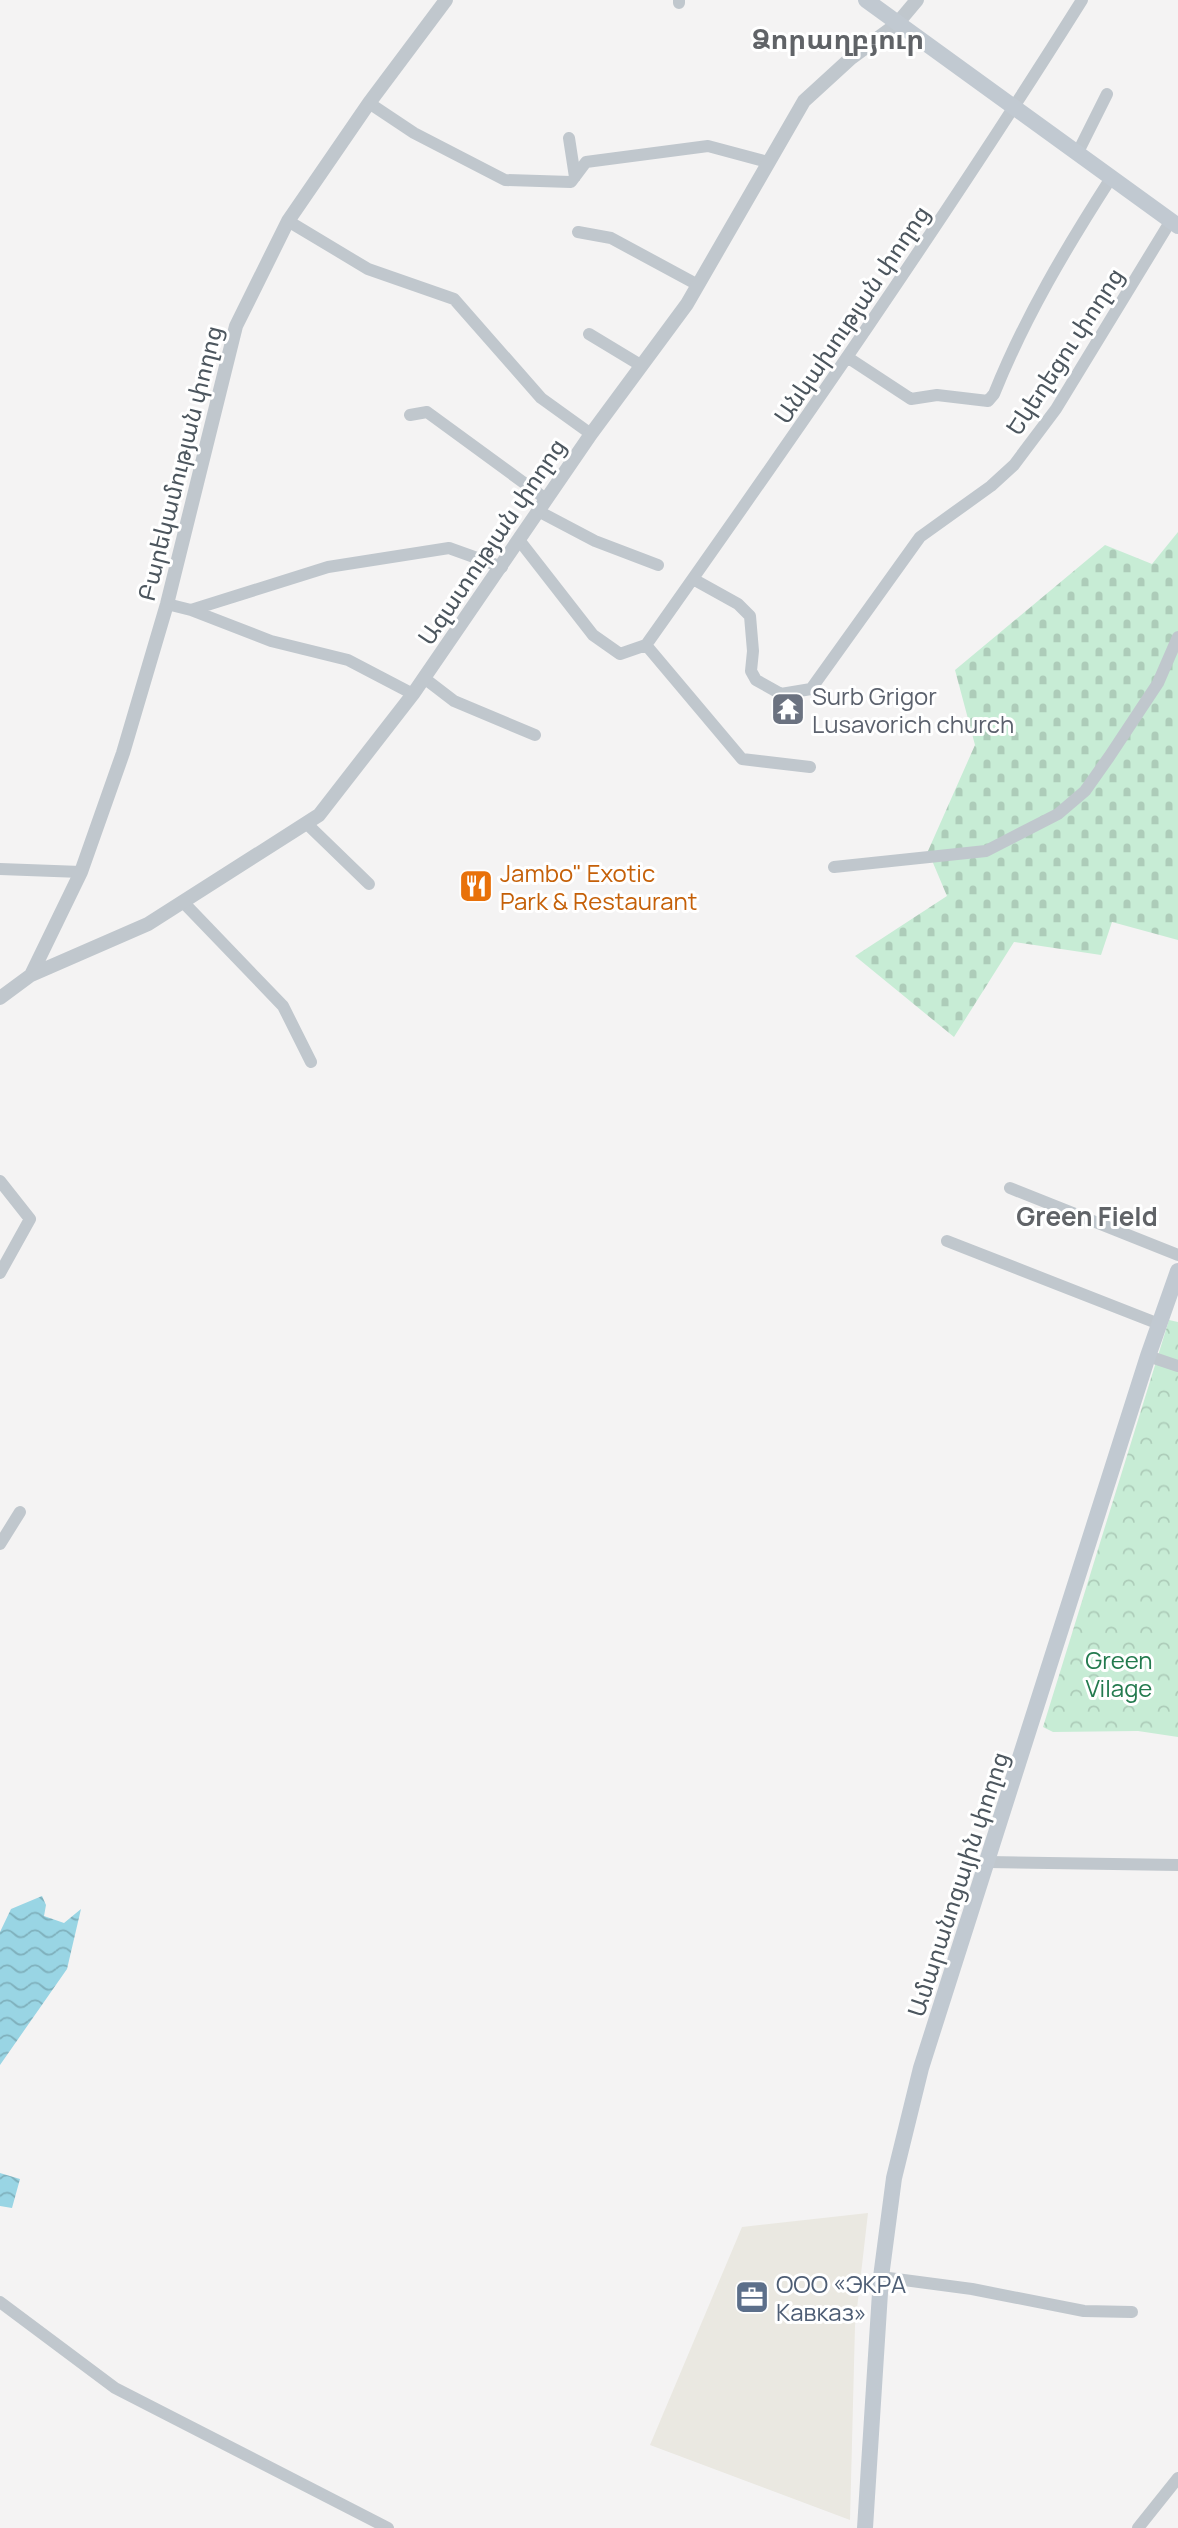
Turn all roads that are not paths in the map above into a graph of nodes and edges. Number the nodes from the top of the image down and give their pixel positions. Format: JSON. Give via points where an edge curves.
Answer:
{"nodes":[{"id":1,"x":446,"y":0,"type":"edge"},
{"id":2,"x":866,"y":0,"type":"edge"},
{"id":3,"x":917,"y":0,"type":"edge"},
{"id":4,"x":1082,"y":0,"type":"edge"},
{"id":5,"x":896,"y":24,"type":"junction"},
{"id":6,"x":1107,"y":94,"type":"dead end"},
{"id":7,"x":369,"y":103,"type":"junction"},
{"id":8,"x":1014,"y":108,"type":"junction"},
{"id":9,"x":569,"y":138,"type":"dead end"},
{"id":10,"x":1077,"y":154,"type":"junction"},
{"id":11,"x":768,"y":162,"type":"junction"},
{"id":12,"x":575,"y":177,"type":"junction"},
{"id":13,"x":1111,"y":178,"type":"junction"},
{"id":14,"x":289,"y":221,"type":"junction"},
{"id":15,"x":1174,"y":224,"type":"edge"},
{"id":16,"x":578,"y":232,"type":"dead end"},
{"id":17,"x":698,"y":285,"type":"junction"},
{"id":18,"x":589,"y":334,"type":"dead end"},
{"id":19,"x":847,"y":357,"type":"junction"},
{"id":20,"x":642,"y":366,"type":"junction"},
{"id":21,"x":410,"y":415,"type":"dead end"},
{"id":22,"x":591,"y":434,"type":"junction"},
{"id":23,"x":542,"y":505,"type":"junction"},
{"id":24,"x":519,"y":540,"type":"junction"},
{"id":25,"x":658,"y":565,"type":"dead end"},
{"id":26,"x":502,"y":567,"type":"junction"},
{"id":27,"x":693,"y":579,"type":"junction"},
{"id":28,"x":167,"y":604,"type":"junction"},
{"id":29,"x":191,"y":610,"type":"junction"},
{"id":30,"x":1178,"y":637,"type":"edge"},
{"id":31,"x":646,"y":645,"type":"junction"},
{"id":32,"x":424,"y":678,"type":"junction"},
{"id":33,"x":413,"y":694,"type":"junction"},
{"id":34,"x":535,"y":735,"type":"dead end"},
{"id":35,"x":810,"y":767,"type":"dead end"},
{"id":36,"x":306,"y":823,"type":"junction"},
{"id":37,"x":834,"y":867,"type":"dead end"},
{"id":38,"x":0,"y":869,"type":"edge"},
{"id":39,"x":81,"y":872,"type":"junction"},
{"id":40,"x":369,"y":884,"type":"dead end"},
{"id":41,"x":183,"y":902,"type":"junction"},
{"id":42,"x":31,"y":975,"type":"junction"},
{"id":43,"x":0,"y":998,"type":"edge"},
{"id":44,"x":311,"y":1062,"type":"dead end"},
{"id":45,"x":0,"y":1181,"type":"edge"},
{"id":46,"x":1010,"y":1188,"type":"dead end"},
{"id":47,"x":947,"y":1241,"type":"dead end"},
{"id":48,"x":1178,"y":1255,"type":"edge"},
{"id":49,"x":1178,"y":1271,"type":"edge"},
{"id":50,"x":0,"y":1273,"type":"edge"},
{"id":51,"x":1167,"y":1315,"type":"edge"},
{"id":52,"x":1148,"y":1356,"type":"junction"},
{"id":53,"x":1178,"y":1366,"type":"edge"},
{"id":54,"x":20,"y":1512,"type":"dead end"},
{"id":55,"x":0,"y":1544,"type":"edge"},
{"id":56,"x":988,"y":1862,"type":"junction"},
{"id":57,"x":1178,"y":1865,"type":"edge"},
{"id":58,"x":881,"y":2277,"type":"junction"},
{"id":59,"x":0,"y":2302,"type":"edge"},
{"id":60,"x":1132,"y":2312,"type":"dead end"},
{"id":61,"x":1178,"y":2478,"type":"edge"},
{"id":62,"x":388,"y":2528,"type":"edge"},
{"id":63,"x":865,"y":2528,"type":"edge"},
{"id":64,"x":1138,"y":2528,"type":"edge"}],
"edges":[{"from":1,"to":7,"type":"street","name":"Բարեկամության փողոց"},
{"from":2,"to":5,"type":"main road"},
{"from":3,"to":5,"type":"street","name":"Ազատության փողոց"},
{"from":4,"to":8,"type":"street","name":"Անկախության փողոց"},
{"from":5,"to":8,"type":"main road"},
{"from":5,"to":11,"type":"street","name":"Ազատության փողոց","via":[[804,101]]},
{"from":6,"to":10,"type":"street"},
{"from":7,"to":12,"type":"street","via":[[414,133],[505,180],[571,182]]},
{"from":7,"to":14,"type":"street","name":"Բարեկամության փողոց"},
{"from":8,"to":10,"type":"main road"},
{"from":8,"to":19,"type":"street","name":"Անկախության փողոց"},
{"from":9,"to":12,"type":"street"},
{"from":10,"to":13,"type":"main road"},
{"from":11,"to":12,"type":"street","via":[[708,146],[586,162]]},
{"from":11,"to":17,"type":"street","name":"Ազատության փողոց"},
{"from":13,"to":15,"type":"main road"},
{"from":13,"to":19,"type":"street","via":[[1032,307],[988,401],[937,395],[911,399]]},
{"from":14,"to":22,"type":"street","via":[[368,270],[454,299],[541,398]]},
{"from":14,"to":28,"type":"street","name":"Բարեկամության փողոց","via":[[236,326]]},
{"from":15,"to":27,"type":"street","name":"Եկեղեցու փողոց","via":[[1056,409],[1014,465],[919,537],[811,689],[781,694],[756,681],[751,671],[750,616],[738,604]]},
{"from":16,"to":17,"type":"street","via":[[611,238]]},
{"from":17,"to":20,"type":"street","name":"Ազատության փողոց"},
{"from":18,"to":20,"type":"street"},
{"from":19,"to":27,"type":"street","name":"Անկախության փողոց"},
{"from":20,"to":22,"type":"street","name":"Ազատության փողոց"},
{"from":21,"to":23,"type":"street","via":[[427,412]]},
{"from":22,"to":23,"type":"street","name":"Ազատության փողոց"},
{"from":23,"to":24,"type":"street","name":"Ազատության փողոց"},
{"from":23,"to":25,"type":"street","via":[[595,541]]},
{"from":24,"to":26,"type":"street","name":"Ազատության փողոց"},
{"from":24,"to":31,"type":"street","via":[[593,635],[621,654]]},
{"from":26,"to":29,"type":"street","via":[[449,548],[328,568]]},
{"from":26,"to":32,"type":"street","name":"Ազատության փողոց"},
{"from":27,"to":31,"type":"street","name":"Անկախության փողոց"},
{"from":28,"to":29,"type":"street"},
{"from":28,"to":39,"type":"street","name":"Բարեկամության փողոց","via":[[123,753]]},
{"from":29,"to":33,"type":"street","via":[[271,641],[348,660]]},
{"from":30,"to":37,"type":"street","via":[[1158,683],[1086,791],[1058,814],[986,851]]},
{"from":31,"to":35,"type":"street","via":[[742,759]]},
{"from":32,"to":33,"type":"street","name":"Ազատության փողոց"},
{"from":32,"to":34,"type":"street","via":[[454,701]]},
{"from":33,"to":36,"type":"street","name":"Ազատության փողոց","via":[[318,815]]},
{"from":36,"to":40,"type":"street"},
{"from":36,"to":41,"type":"street","name":"Ազատության փողոց"},
{"from":38,"to":39,"type":"street"},
{"from":39,"to":42,"type":"street","name":"Բարեկամության փողոց"},
{"from":41,"to":42,"type":"street","name":"Ազատության փողոց","via":[[148,924]]},
{"from":41,"to":44,"type":"street","via":[[283,1006]]},
{"from":42,"to":43,"type":"street","name":"Ազատության փողոց"},
{"from":45,"to":50,"type":"street","via":[[30,1219]]},
{"from":46,"to":48,"type":"street"},
{"from":47,"to":51,"type":"street"},
{"from":49,"to":51,"type":"main road","name":"Ամարանոցային փողոց"},
{"from":51,"to":52,"type":"main road","name":"Ամարանոցային փողոց"},
{"from":52,"to":53,"type":"street"},
{"from":52,"to":56,"type":"main road","name":"Ամարանոցային փողոց"},
{"from":54,"to":55,"type":"street"},
{"from":56,"to":57,"type":"street"},
{"from":56,"to":58,"type":"main road","name":"Ամարանոցային փողոց","via":[[921,2068],[894,2178]]},
{"from":58,"to":60,"type":"street","via":[[1084,2311]]},
{"from":58,"to":63,"type":"main road","name":"Ամարանոցային փողոց"},
{"from":59,"to":62,"type":"street","via":[[115,2388]]},
{"from":61,"to":64,"type":"street"}]}
